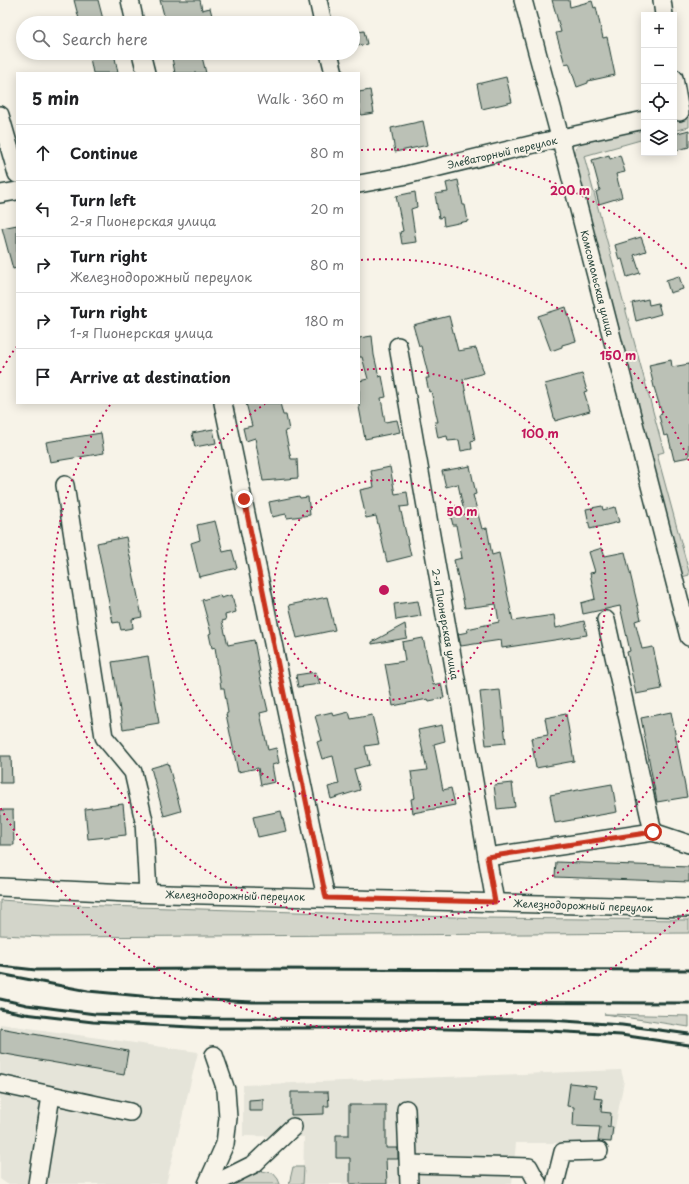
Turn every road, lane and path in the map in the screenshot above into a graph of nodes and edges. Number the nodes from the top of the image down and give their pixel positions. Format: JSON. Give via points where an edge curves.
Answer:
{"nodes":[{"id":1,"x":130,"y":0,"type":"edge"},
{"id":2,"x":318,"y":0,"type":"edge"},
{"id":3,"x":523,"y":0,"type":"edge"},
{"id":4,"x":662,"y":0,"type":"edge"},
{"id":5,"x":664,"y":12,"type":"edge"},
{"id":6,"x":133,"y":16,"type":"edge"},
{"id":7,"x":321,"y":16,"type":"edge"},
{"id":8,"x":143,"y":60,"type":"edge"},
{"id":9,"x":331,"y":60,"type":"edge"},
{"id":10,"x":146,"y":72,"type":"edge"},
{"id":11,"x":334,"y":72,"type":"edge"},
{"id":12,"x":675,"y":84,"type":"edge"},
{"id":13,"x":681,"y":111,"type":"edge"},
{"id":14,"x":0,"y":115,"type":"edge"},
{"id":15,"x":641,"y":121,"type":"edge"},
{"id":16,"x":560,"y":138,"type":"junction"},
{"id":17,"x":16,"y":171,"type":"edge"},
{"id":18,"x":360,"y":184,"type":"edge"},
{"id":19,"x":16,"y":191,"type":"edge"},
{"id":20,"x":0,"y":194,"type":"edge"},
{"id":21,"x":398,"y":346,"type":"dead end"},
{"id":22,"x":223,"y":404,"type":"edge"},
{"id":23,"x":65,"y":485,"type":"dead end"},
{"id":24,"x":606,"y":620,"type":"dead end"},
{"id":25,"x":689,"y":637,"type":"edge"},
{"id":26,"x":653,"y":832,"type":"junction"},
{"id":27,"x":689,"y":844,"type":"edge"},
{"id":28,"x":487,"y":857,"type":"junction"},
{"id":29,"x":0,"y":882,"type":"edge"},
{"id":30,"x":0,"y":887,"type":"edge"},
{"id":31,"x":21,"y":888,"type":"junction"},
{"id":32,"x":148,"y":893,"type":"junction"},
{"id":33,"x":326,"y":898,"type":"junction"},
{"id":34,"x":495,"y":902,"type":"junction"},
{"id":35,"x":689,"y":908,"type":"edge"},
{"id":36,"x":214,"y":1055,"type":"dead end"},
{"id":37,"x":0,"y":1084,"type":"edge"},
{"id":38,"x":51,"y":1096,"type":"junction"},
{"id":39,"x":406,"y":1109,"type":"dead end"},
{"id":40,"x":130,"y":1112,"type":"dead end"},
{"id":41,"x":293,"y":1127,"type":"dead end"},
{"id":42,"x":599,"y":1151,"type":"dead end"},
{"id":43,"x":409,"y":1164,"type":"junction"},
{"id":44,"x":37,"y":1184,"type":"edge"},
{"id":45,"x":207,"y":1184,"type":"edge"},
{"id":46,"x":214,"y":1184,"type":"edge"},
{"id":47,"x":409,"y":1184,"type":"edge"},
{"id":48,"x":538,"y":1184,"type":"edge"},
{"id":49,"x":555,"y":1184,"type":"edge"}],
"edges":[{"from":1,"to":6,"type":"street"},
{"from":2,"to":7,"type":"street"},
{"from":3,"to":16,"type":"street","name":"Комсомольская улица"},
{"from":4,"to":5,"type":"street"},
{"from":8,"to":10,"type":"street"},
{"from":9,"to":11,"type":"street"},
{"from":12,"to":13,"type":"street"},
{"from":14,"to":17,"type":"street"},
{"from":15,"to":16,"type":"street","name":"Элеваторный переулок"},
{"from":16,"to":18,"type":"street","name":"Элеваторный переулок"},
{"from":16,"to":25,"type":"street","name":"Комсомольская улица"},
{"from":19,"to":20,"type":"street"},
{"from":21,"to":28,"type":"street","name":"2-я Пионерская улица"},
{"from":22,"to":33,"type":"street"},
{"from":23,"to":32,"type":"street","via":[[104,737],[133,772],[144,821]]},
{"from":24,"to":26,"type":"street"},
{"from":26,"to":27,"type":"street"},
{"from":26,"to":28,"type":"street"},
{"from":28,"to":34,"type":"street","name":"2-я Пионерская улица"},
{"from":29,"to":31,"type":"street"},
{"from":30,"to":31,"type":"street"},
{"from":31,"to":32,"type":"street","name":"Железнодорожный переулок"},
{"from":32,"to":33,"type":"street","name":"Железнодорожный переулок"},
{"from":33,"to":34,"type":"street","name":"Железнодорожный переулок"},
{"from":34,"to":35,"type":"street","name":"Железнодорожный переулок"},
{"from":36,"to":45,"type":"street","via":[[226,1090],[228,1118],[225,1144]]},
{"from":37,"to":38,"type":"street"},
{"from":38,"to":40,"type":"street"},
{"from":38,"to":44,"type":"street"},
{"from":39,"to":43,"type":"street"},
{"from":41,"to":46,"type":"street","via":[[254,1164]]},
{"from":42,"to":49,"type":"street","via":[[563,1152]]},
{"from":43,"to":47,"type":"street"},
{"from":43,"to":48,"type":"street","via":[[529,1167]]}]}
